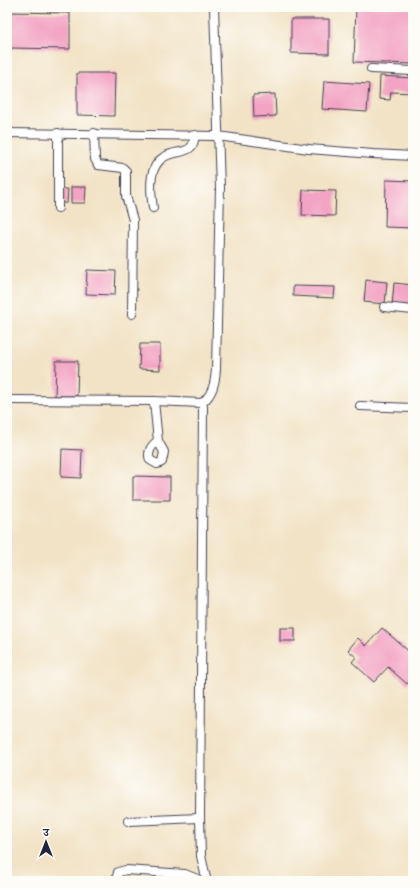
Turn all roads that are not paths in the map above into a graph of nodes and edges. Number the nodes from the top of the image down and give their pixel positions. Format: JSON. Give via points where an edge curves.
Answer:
{"nodes":[{"id":1,"x":214,"y":7,"type":"edge"},
{"id":2,"x":371,"y":69,"type":"dead end"},
{"id":3,"x":413,"y":71,"type":"edge"},
{"id":4,"x":7,"y":133,"type":"edge"},
{"id":5,"x":58,"y":133,"type":"junction"},
{"id":6,"x":94,"y":133,"type":"junction"},
{"id":7,"x":195,"y":135,"type":"junction"},
{"id":8,"x":218,"y":136,"type":"junction"},
{"id":9,"x":413,"y":156,"type":"edge"},
{"id":10,"x":58,"y":208,"type":"dead end"},
{"id":11,"x":153,"y":208,"type":"dead end"},
{"id":12,"x":384,"y":308,"type":"dead end"},
{"id":13,"x":413,"y":310,"type":"edge"},
{"id":14,"x":132,"y":314,"type":"dead end"},
{"id":15,"x":7,"y":400,"type":"edge"},
{"id":16,"x":154,"y":401,"type":"junction"},
{"id":17,"x":202,"y":403,"type":"junction"},
{"id":18,"x":360,"y":406,"type":"dead end"},
{"id":19,"x":413,"y":408,"type":"edge"},
{"id":20,"x":158,"y":441,"type":"dead end"},
{"id":21,"x":200,"y":818,"type":"junction"},
{"id":22,"x":128,"y":821,"type":"dead end"},
{"id":23,"x":116,"y":881,"type":"edge"}],
"edges":[{"from":1,"to":8,"type":"street"},
{"from":2,"to":3,"type":"street"},
{"from":4,"to":5,"type":"street"},
{"from":5,"to":6,"type":"street"},
{"from":5,"to":10,"type":"street"},
{"from":6,"to":7,"type":"street"},
{"from":6,"to":14,"type":"street","via":[[95,159],[98,165],[124,168],[126,171],[126,196],[133,220]]},
{"from":7,"to":8,"type":"street"},
{"from":7,"to":11,"type":"street","via":[[191,148],[164,157],[154,170],[150,188]]},
{"from":8,"to":9,"type":"street","via":[[309,149]]},
{"from":8,"to":17,"type":"street","via":[[220,196],[216,369],[212,390]]},
{"from":12,"to":13,"type":"street"},
{"from":15,"to":16,"type":"street"},
{"from":16,"to":17,"type":"street"},
{"from":16,"to":20,"type":"street"},
{"from":17,"to":21,"type":"street"},
{"from":18,"to":19,"type":"street"},
{"from":21,"to":22,"type":"street"},
{"from":21,"to":23,"type":"street","via":[[201,856],[207,877],[204,881],[185,874],[126,870],[118,872]]}]}
